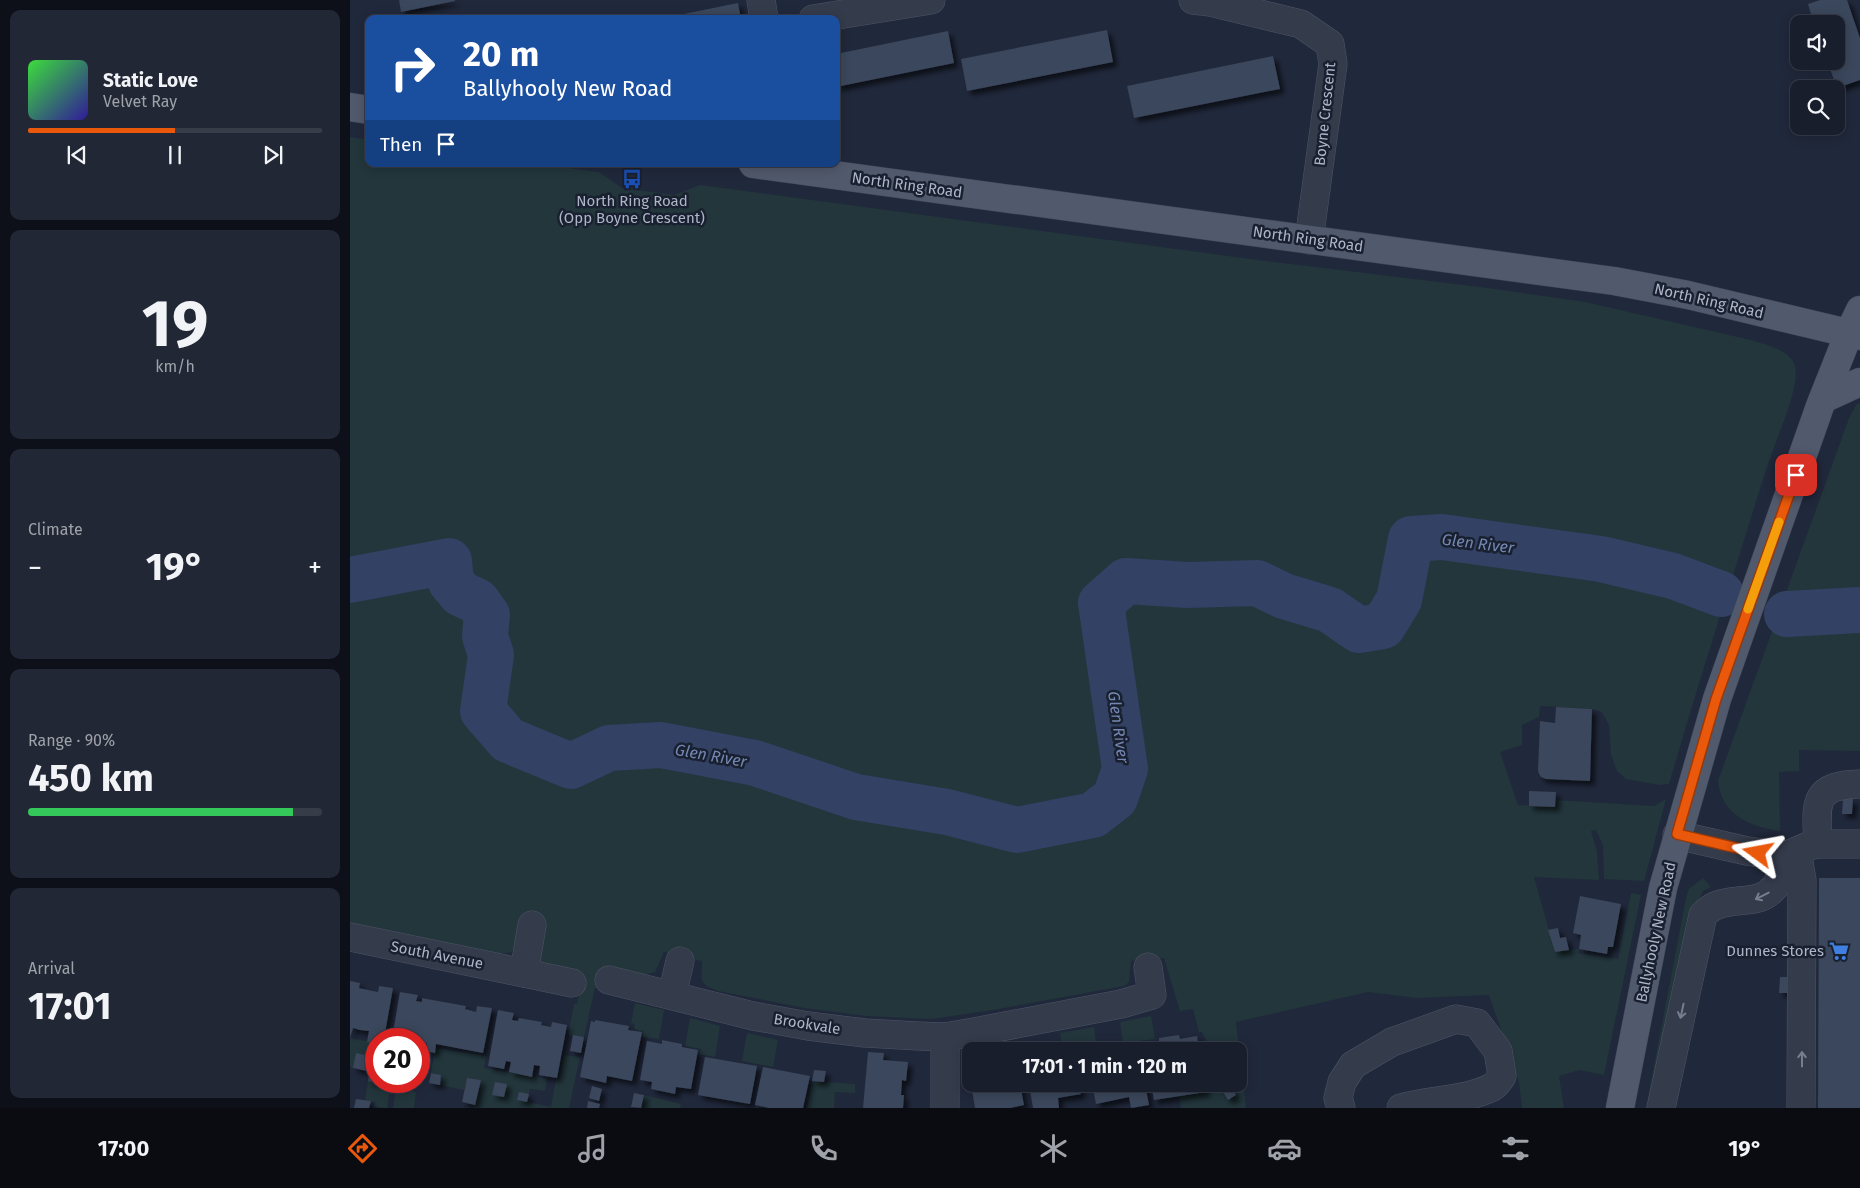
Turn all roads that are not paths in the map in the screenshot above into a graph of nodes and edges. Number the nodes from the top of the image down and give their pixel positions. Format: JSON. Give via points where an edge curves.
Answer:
{"nodes":[{"id":1,"x":761,"y":0,"type":"edge"},
{"id":2,"x":931,"y":0,"type":"edge"},
{"id":3,"x":1193,"y":0,"type":"edge"},
{"id":4,"x":763,"y":15,"type":"edge"},
{"id":5,"x":838,"y":15,"type":"edge"},
{"id":6,"x":350,"y":108,"type":"edge"},
{"id":7,"x":365,"y":110,"type":"edge"},
{"id":8,"x":775,"y":167,"type":"edge"},
{"id":9,"x":1309,"y":240,"type":"junction"},
{"id":10,"x":1856,"y":326,"type":"edge"},
{"id":11,"x":1860,"y":382,"type":"edge"},
{"id":12,"x":1823,"y":399,"type":"junction"},
{"id":13,"x":1860,"y":784,"type":"edge"},
{"id":14,"x":1677,"y":834,"type":"junction"},
{"id":15,"x":1860,"y":844,"type":"edge"},
{"id":16,"x":1800,"y":851,"type":"junction"},
{"id":17,"x":532,"y":925,"type":"dead end"},
{"id":18,"x":350,"y":937,"type":"edge"},
{"id":19,"x":680,"y":961,"type":"dead end"},
{"id":20,"x":1148,"y":967,"type":"dead end"},
{"id":21,"x":524,"y":973,"type":"junction"},
{"id":22,"x":609,"y":980,"type":"dead end"},
{"id":23,"x":572,"y":983,"type":"dead end"},
{"id":24,"x":672,"y":995,"type":"junction"},
{"id":25,"x":945,"y":1037,"type":"junction"},
{"id":26,"x":1407,"y":1107,"type":"edge"},
{"id":27,"x":945,"y":1108,"type":"edge"},
{"id":28,"x":1341,"y":1108,"type":"edge"},
{"id":29,"x":1620,"y":1108,"type":"edge"},
{"id":30,"x":1661,"y":1108,"type":"edge"},
{"id":31,"x":1801,"y":1108,"type":"edge"}],
"edges":[{"from":1,"to":4,"type":"street"},
{"from":2,"to":5,"type":"street"},
{"from":3,"to":9,"type":"street","name":"Boyne Crescent","via":[[1300,24],[1330,44],[1333,64]]},
{"from":6,"to":7,"type":"main road"},
{"from":8,"to":9,"type":"main road","name":"North Ring Road"},
{"from":9,"to":10,"type":"main road","name":"North Ring Road","via":[[1614,281]]},
{"from":10,"to":12,"type":"main road","name":"Ballyhooly New Road"},
{"from":11,"to":12,"type":"main road"},
{"from":12,"to":14,"type":"main road","name":"Ballyhooly New Road","via":[[1716,699]]},
{"from":13,"to":16,"type":"street","via":[[1839,785],[1821,796]]},
{"from":14,"to":16,"type":"street","via":[[1747,851]]},
{"from":14,"to":29,"type":"main road","name":"Ballyhooly New Road","via":[[1663,888]]},
{"from":15,"to":16,"type":"street"},
{"from":16,"to":30,"type":"street","one_way":true,"via":[[1762,898],[1724,902],[1702,915]]},
{"from":31,"to":16,"type":"street","one_way":true},
{"from":17,"to":21,"type":"street"},
{"from":18,"to":21,"type":"street","name":"South Avenue"},
{"from":19,"to":24,"type":"street"},
{"from":20,"to":25,"type":"street","name":"Brookvale","via":[[1152,995],[1121,1004]]},
{"from":21,"to":23,"type":"street","name":"South Avenue"},
{"from":22,"to":24,"type":"street","name":"Brookvale"},
{"from":24,"to":25,"type":"street","name":"Brookvale","via":[[808,1026]]},
{"from":25,"to":27,"type":"street"},
{"from":26,"to":28,"type":"street","via":[[1455,1098],[1497,1084],[1502,1076],[1498,1051],[1477,1023],[1456,1019],[1392,1042],[1353,1065],[1342,1082],[1338,1098]]}]}
